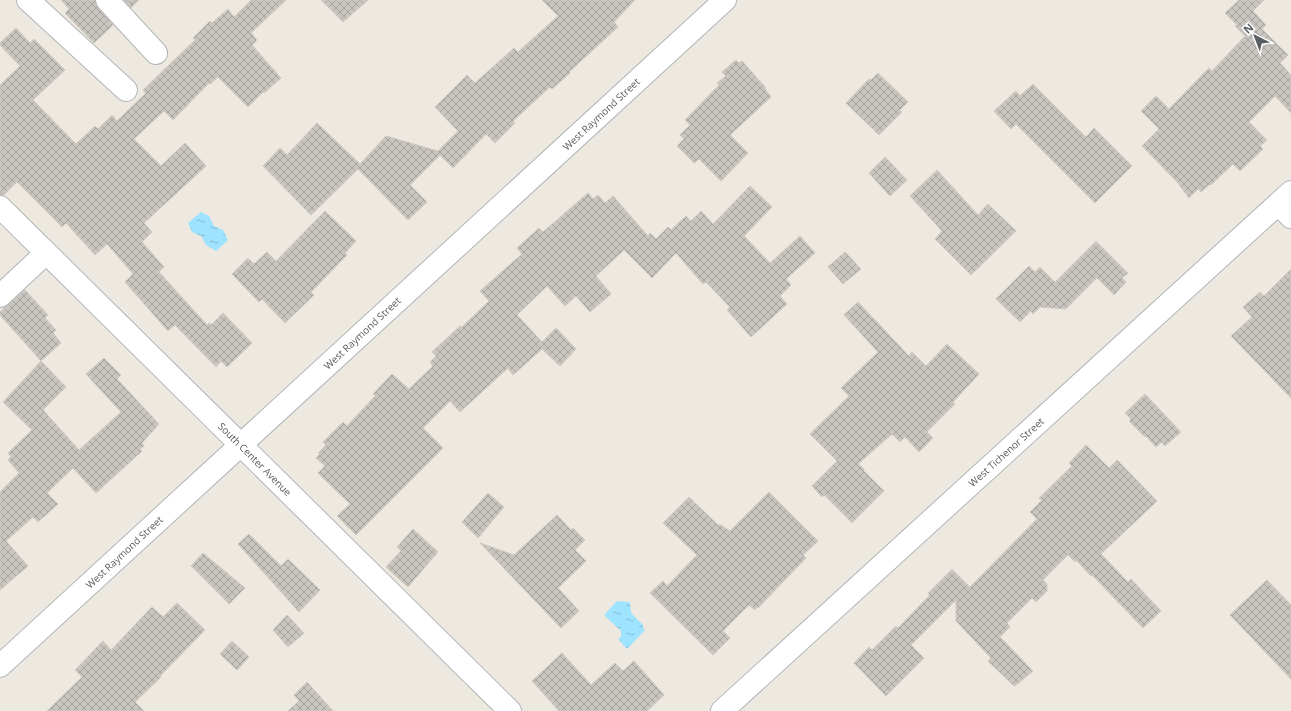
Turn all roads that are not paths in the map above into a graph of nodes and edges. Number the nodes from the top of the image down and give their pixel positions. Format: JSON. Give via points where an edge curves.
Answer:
{"nodes":[{"id":1,"x":28,"y":0,"type":"edge"},
{"id":2,"x":107,"y":0,"type":"edge"},
{"id":3,"x":725,"y":0,"type":"edge"},
{"id":4,"x":156,"y":53,"type":"dead end"},
{"id":5,"x":126,"y":90,"type":"dead end"},
{"id":6,"x":1287,"y":205,"type":"edge"},
{"id":7,"x":0,"y":207,"type":"edge"},
{"id":8,"x":46,"y":253,"type":"junction"},
{"id":9,"x":0,"y":296,"type":"edge"},
{"id":10,"x":241,"y":445,"type":"junction"},
{"id":11,"x":0,"y":666,"type":"edge"},
{"id":12,"x":510,"y":711,"type":"edge"},
{"id":13,"x":722,"y":711,"type":"edge"}],
"edges":[{"from":1,"to":5,"type":"street"},
{"from":2,"to":4,"type":"street"},
{"from":3,"to":10,"type":"street","name":"West Raymond Street"},
{"from":6,"to":13,"type":"street","name":"West Tichenor Street"},
{"from":7,"to":8,"type":"street","name":"South Center Avenue"},
{"from":8,"to":9,"type":"street"},
{"from":8,"to":10,"type":"street","name":"South Center Avenue"},
{"from":10,"to":11,"type":"street","name":"West Raymond Street"},
{"from":10,"to":12,"type":"street","name":"South Center Avenue"}]}
